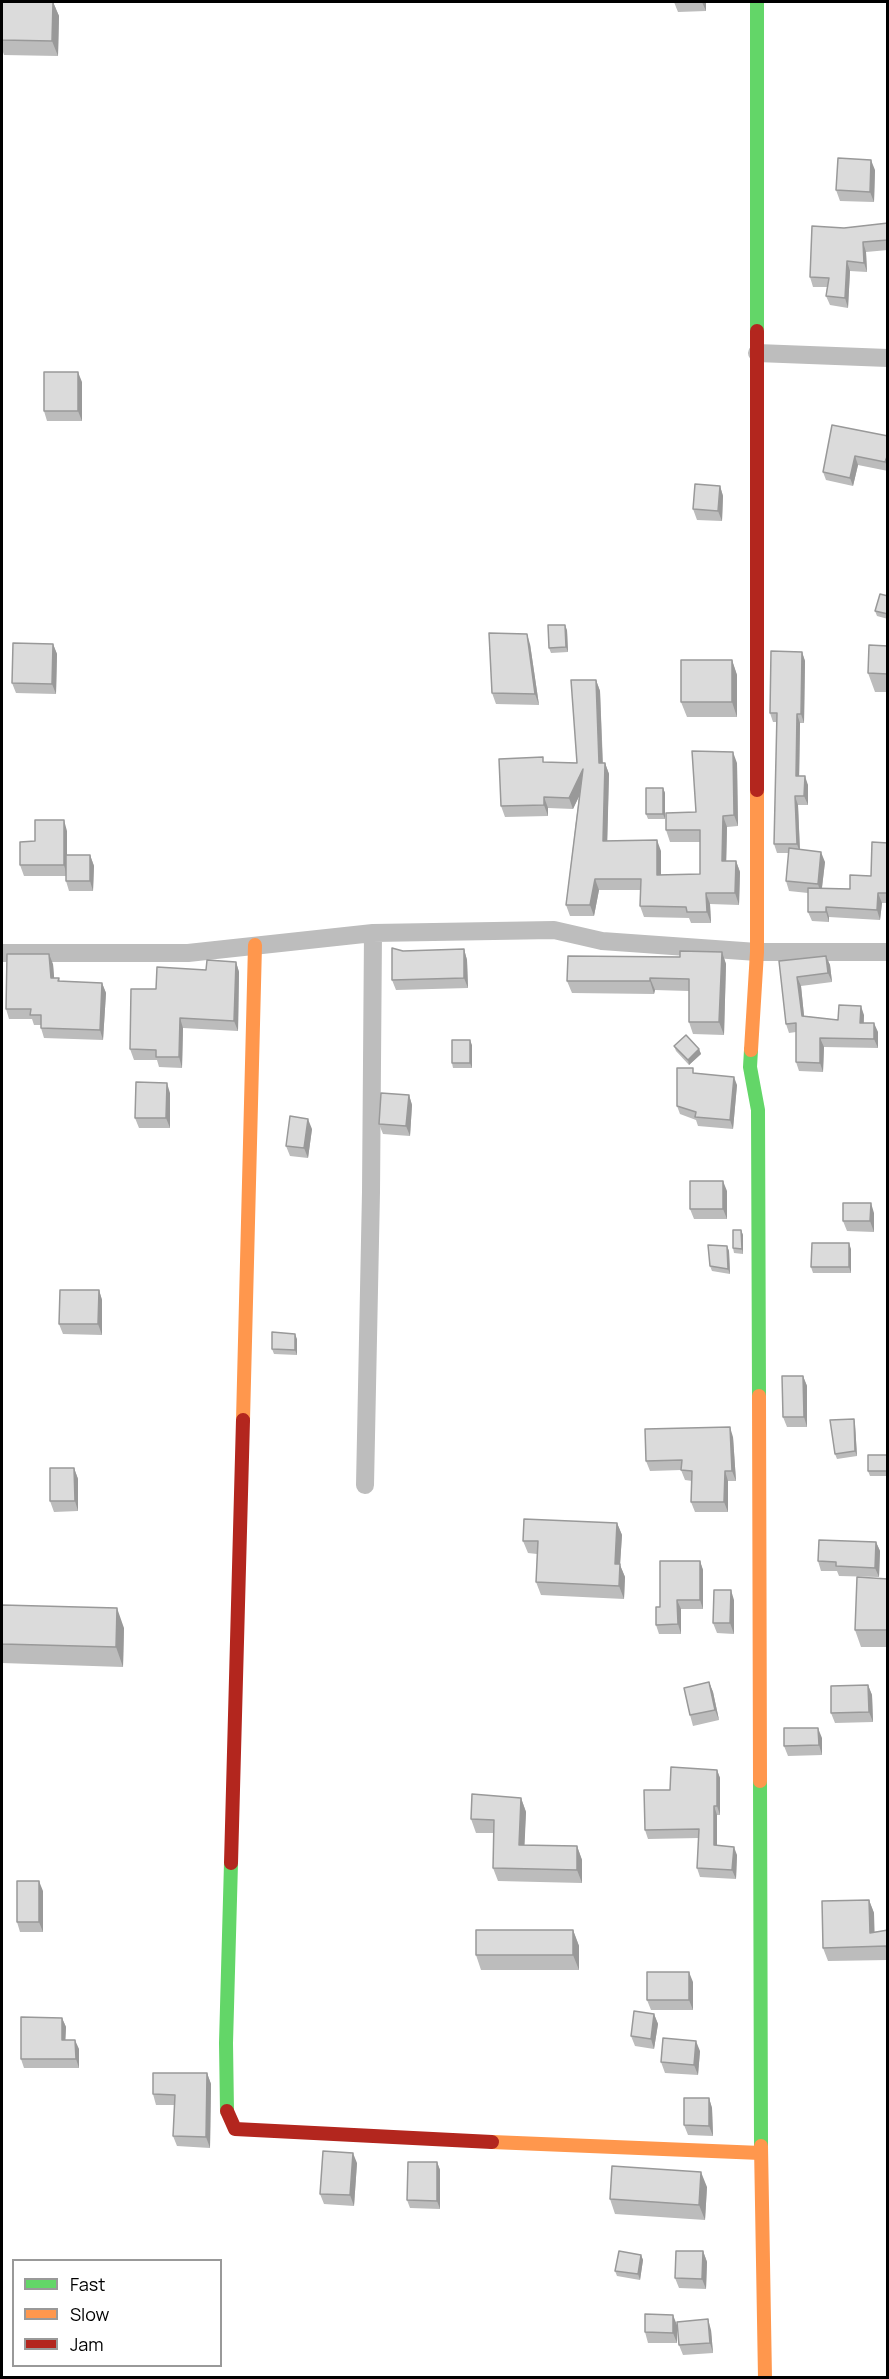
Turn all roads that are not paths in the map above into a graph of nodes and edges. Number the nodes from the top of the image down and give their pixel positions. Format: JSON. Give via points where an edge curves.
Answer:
{"nodes":[{"id":1,"x":757,"y":2,"type":"edge"},
{"id":2,"x":757,"y":353,"type":"junction"},
{"id":3,"x":888,"y":358,"type":"edge"},
{"id":4,"x":373,"y":933,"type":"junction"},
{"id":5,"x":255,"y":945,"type":"junction"},
{"id":6,"x":757,"y":952,"type":"junction"},
{"id":7,"x":888,"y":952,"type":"edge"},
{"id":8,"x":2,"y":953,"type":"edge"},
{"id":9,"x":365,"y":1485,"type":"dead end"},
{"id":10,"x":761,"y":2153,"type":"junction"},
{"id":11,"x":765,"y":2378,"type":"edge"}],
"edges":[{"from":1,"to":2,"type":"street"},
{"from":2,"to":3,"type":"street"},
{"from":2,"to":6,"type":"street"},
{"from":4,"to":5,"type":"street"},
{"from":4,"to":6,"type":"street","via":[[554,930],[602,941]]},
{"from":4,"to":9,"type":"street"},
{"from":5,"to":8,"type":"street","via":[[188,953]]},
{"from":5,"to":10,"type":"street","via":[[230,1855],[227,2111],[235,2129]]},
{"from":6,"to":7,"type":"street"},
{"from":6,"to":10,"type":"street","via":[[750,1067],[758,1121]]},
{"from":10,"to":11,"type":"street"}]}
